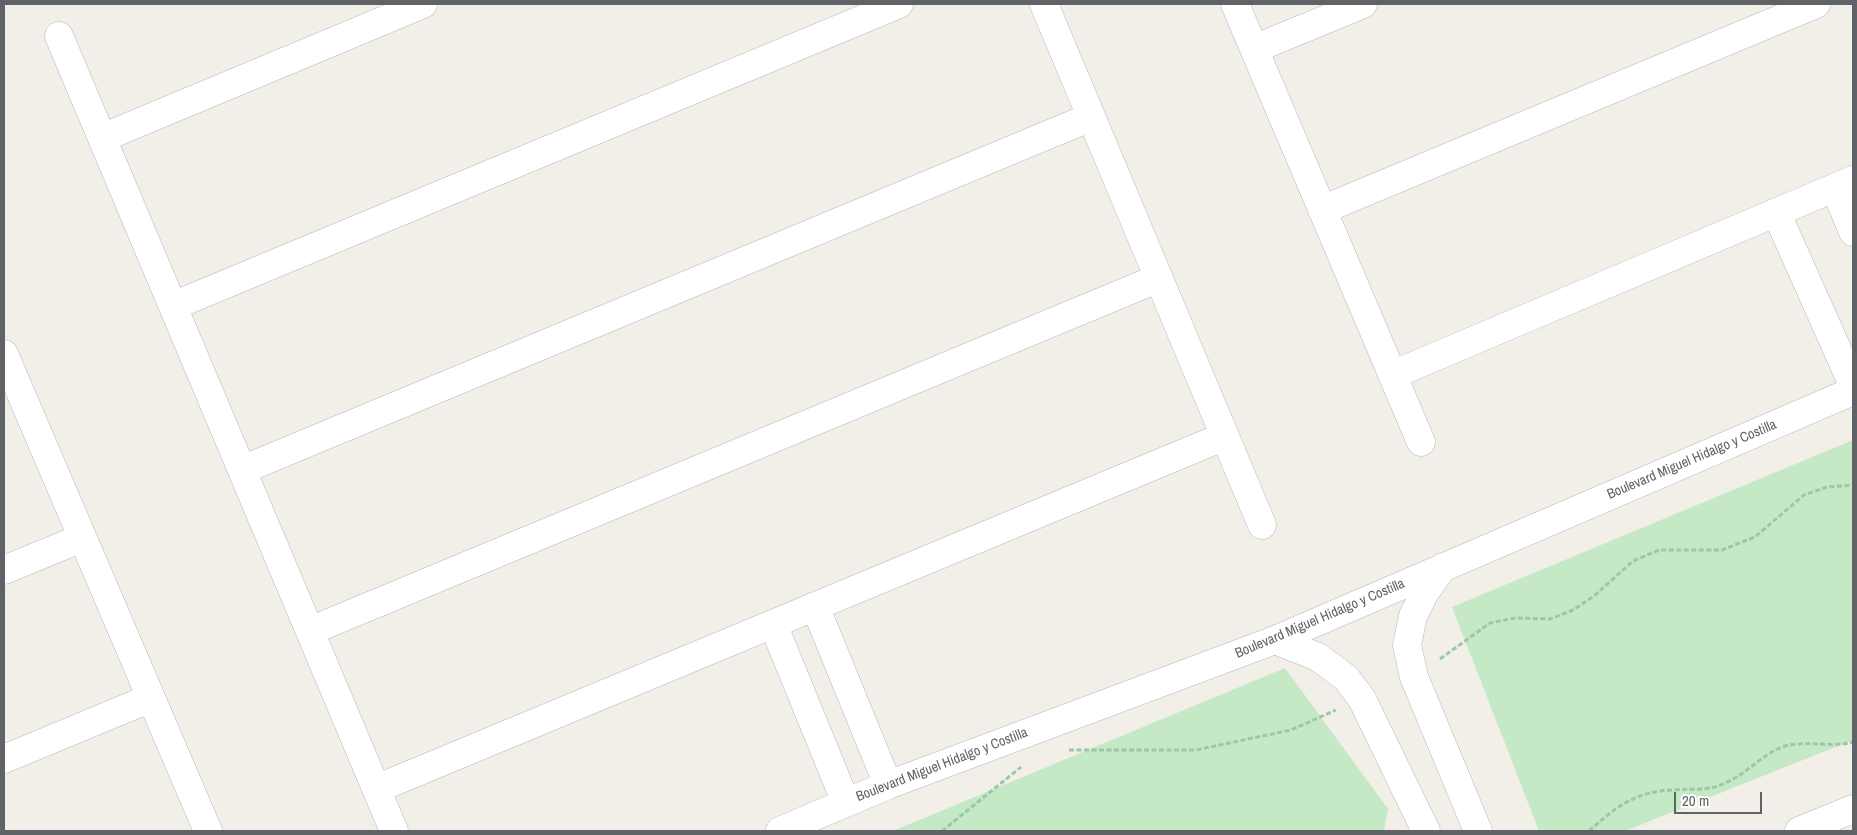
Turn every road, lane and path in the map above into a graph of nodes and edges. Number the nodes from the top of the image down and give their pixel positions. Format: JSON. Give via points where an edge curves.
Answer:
{"nodes":[{"id":1,"x":423,"y":4,"type":"edge"},
{"id":2,"x":899,"y":4,"type":"edge"},
{"id":3,"x":1044,"y":4,"type":"edge"},
{"id":4,"x":1235,"y":4,"type":"edge"},
{"id":5,"x":1363,"y":4,"type":"edge"},
{"id":6,"x":1816,"y":4,"type":"edge"},
{"id":7,"x":59,"y":36,"type":"dead end"},
{"id":8,"x":1254,"y":49,"type":"junction"},
{"id":9,"x":1092,"y":116,"type":"junction"},
{"id":10,"x":102,"y":138,"type":"junction"},
{"id":11,"x":1844,"y":184,"type":"edge"},
{"id":12,"x":1322,"y":210,"type":"junction"},
{"id":13,"x":1776,"y":212,"type":"junction"},
{"id":14,"x":1853,"y":232,"type":"edge"},
{"id":15,"x":1159,"y":278,"type":"junction"},
{"id":16,"x":173,"y":306,"type":"junction"},
{"id":17,"x":7,"y":370,"type":"edge"},
{"id":18,"x":1392,"y":374,"type":"junction"},
{"id":19,"x":1853,"y":386,"type":"edge"},
{"id":20,"x":1853,"y":391,"type":"edge"},
{"id":21,"x":1225,"y":436,"type":"junction"},
{"id":22,"x":1421,"y":442,"type":"dead end"},
{"id":23,"x":242,"y":470,"type":"junction"},
{"id":24,"x":1262,"y":525,"type":"dead end"},
{"id":25,"x":82,"y":538,"type":"junction"},
{"id":26,"x":1443,"y":567,"type":"junction"},
{"id":27,"x":4,"y":570,"type":"edge"},
{"id":28,"x":815,"y":606,"type":"junction"},
{"id":29,"x":772,"y":624,"type":"junction"},
{"id":30,"x":310,"y":631,"type":"junction"},
{"id":31,"x":1275,"y":640,"type":"junction"},
{"id":32,"x":151,"y":698,"type":"junction"},
{"id":33,"x":1853,"y":742,"type":"edge"},
{"id":34,"x":4,"y":759,"type":"edge"},
{"id":35,"x":888,"y":785,"type":"junction"},
{"id":36,"x":376,"y":789,"type":"junction"},
{"id":37,"x":846,"y":803,"type":"junction"},
{"id":38,"x":1853,"y":809,"type":"edge"},
{"id":39,"x":208,"y":831,"type":"edge"},
{"id":40,"x":394,"y":831,"type":"edge"},
{"id":41,"x":780,"y":831,"type":"edge"},
{"id":42,"x":1426,"y":831,"type":"edge"},
{"id":43,"x":1478,"y":831,"type":"edge"},
{"id":44,"x":1589,"y":831,"type":"edge"},
{"id":45,"x":1799,"y":831,"type":"edge"}],
"edges":[{"from":1,"to":10,"type":"street"},
{"from":2,"to":16,"type":"street"},
{"from":3,"to":9,"type":"street"},
{"from":4,"to":8,"type":"street"},
{"from":5,"to":8,"type":"street"},
{"from":6,"to":12,"type":"street"},
{"from":7,"to":10,"type":"street"},
{"from":8,"to":12,"type":"street"},
{"from":9,"to":15,"type":"street"},
{"from":9,"to":23,"type":"street"},
{"from":10,"to":16,"type":"street"},
{"from":11,"to":13,"type":"street"},
{"from":11,"to":14,"type":"street"},
{"from":12,"to":18,"type":"street"},
{"from":13,"to":18,"type":"street"},
{"from":13,"to":19,"type":"street"},
{"from":15,"to":21,"type":"street"},
{"from":15,"to":30,"type":"street"},
{"from":16,"to":23,"type":"street"},
{"from":17,"to":25,"type":"street"},
{"from":18,"to":22,"type":"street"},
{"from":20,"to":26,"type":"street","name":"Boulevard Miguel Hidalgo y Costilla"},
{"from":21,"to":24,"type":"street"},
{"from":21,"to":28,"type":"street"},
{"from":23,"to":30,"type":"street"},
{"from":25,"to":27,"type":"street"},
{"from":25,"to":32,"type":"street"},
{"from":26,"to":31,"type":"street","name":"Boulevard Miguel Hidalgo y Costilla"},
{"from":26,"to":43,"type":"street","via":[[1413,616],[1407,645],[1414,677]]},
{"from":28,"to":29,"type":"street"},
{"from":28,"to":35,"type":"street"},
{"from":29,"to":36,"type":"street"},
{"from":29,"to":37,"type":"street"},
{"from":30,"to":36,"type":"street"},
{"from":31,"to":35,"type":"street","name":"Boulevard Miguel Hidalgo y Costilla"},
{"from":31,"to":42,"type":"street","via":[[1318,657],[1346,678],[1362,699]]},
{"from":32,"to":34,"type":"street"},
{"from":32,"to":39,"type":"street"},
{"from":33,"to":44,"type":"path","via":[[1841,746],[1785,746],[1720,785],[1705,790],[1654,792],[1619,805]]},
{"from":35,"to":37,"type":"street","name":"Boulevard Miguel Hidalgo y Costilla"},
{"from":36,"to":40,"type":"street"},
{"from":37,"to":41,"type":"street","name":"Boulevard Miguel Hidalgo y Costilla"},
{"from":38,"to":45,"type":"street"}]}
